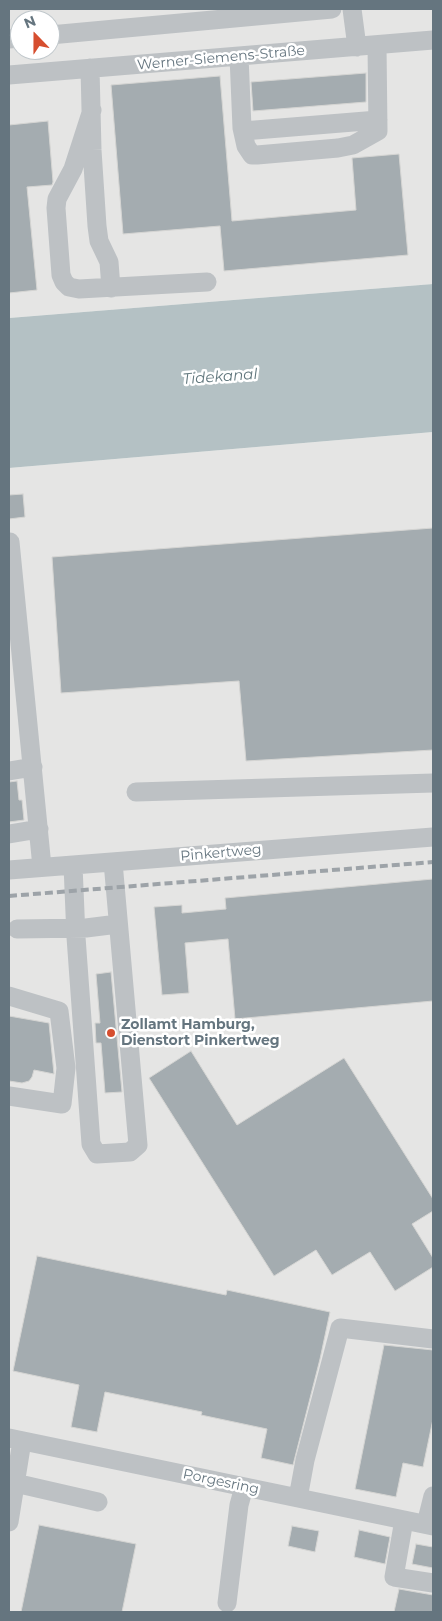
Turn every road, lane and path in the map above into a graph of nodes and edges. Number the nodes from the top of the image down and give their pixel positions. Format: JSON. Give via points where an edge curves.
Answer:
{"nodes":[{"id":1,"x":332,"y":9,"type":"edge"},
{"id":2,"x":352,"y":9,"type":"edge"},
{"id":3,"x":60,"y":34,"type":"edge"},
{"id":4,"x":433,"y":40,"type":"edge"},
{"id":5,"x":377,"y":45,"type":"junction"},
{"id":6,"x":357,"y":47,"type":"junction"},
{"id":7,"x":239,"y":56,"type":"junction"},
{"id":8,"x":90,"y":68,"type":"junction"},
{"id":9,"x":9,"y":75,"type":"edge"},
{"id":10,"x":92,"y":110,"type":"junction"},
{"id":11,"x":378,"y":120,"type":"junction"},
{"id":12,"x":243,"y":131,"type":"junction"},
{"id":13,"x":207,"y":282,"type":"dead end"},
{"id":14,"x":110,"y":288,"type":"junction"},
{"id":15,"x":10,"y":542,"type":"dead end"},
{"id":16,"x":12,"y":590,"type":"edge"},
{"id":17,"x":33,"y":767,"type":"junction"},
{"id":18,"x":9,"y":770,"type":"edge"},
{"id":19,"x":433,"y":783,"type":"edge"},
{"id":20,"x":136,"y":792,"type":"dead end"},
{"id":21,"x":39,"y":829,"type":"junction"},
{"id":22,"x":9,"y":834,"type":"edge"},
{"id":23,"x":433,"y":836,"type":"edge"},
{"id":24,"x":113,"y":862,"type":"junction"},
{"id":25,"x":73,"y":865,"type":"junction"},
{"id":26,"x":42,"y":867,"type":"junction"},
{"id":27,"x":9,"y":870,"type":"edge"},
{"id":28,"x":118,"y":924,"type":"junction"},
{"id":29,"x":18,"y":928,"type":"dead end"},
{"id":30,"x":76,"y":928,"type":"junction"},
{"id":31,"x":9,"y":996,"type":"edge"},
{"id":32,"x":9,"y":1096,"type":"edge"},
{"id":33,"x":433,"y":1339,"type":"edge"},
{"id":34,"x":16,"y":1439,"type":"edge"},
{"id":35,"x":15,"y":1483,"type":"junction"},
{"id":36,"x":244,"y":1487,"type":"junction"},
{"id":37,"x":433,"y":1496,"type":"edge"},
{"id":38,"x":298,"y":1498,"type":"junction"},
{"id":39,"x":98,"y":1502,"type":"dead end"},
{"id":40,"x":404,"y":1520,"type":"junction"},
{"id":41,"x":9,"y":1522,"type":"edge"},
{"id":42,"x":430,"y":1525,"type":"edge"},
{"id":43,"x":433,"y":1583,"type":"edge"},
{"id":44,"x":227,"y":1603,"type":"dead end"}],
"edges":[{"from":1,"to":3,"type":"street"},
{"from":2,"to":6,"type":"street"},
{"from":4,"to":5,"type":"street","name":"Werner-Siemens-Straße"},
{"from":5,"to":6,"type":"street","name":"Werner-Siemens-Straße"},
{"from":5,"to":11,"type":"street"},
{"from":6,"to":7,"type":"street","name":"Werner-Siemens-Straße"},
{"from":7,"to":8,"type":"street","name":"Werner-Siemens-Straße"},
{"from":7,"to":12,"type":"street"},
{"from":8,"to":9,"type":"street","name":"Werner-Siemens-Straße"},
{"from":8,"to":10,"type":"street"},
{"from":10,"to":14,"type":"street","via":[[97,226],[99,241],[110,262]]},
{"from":10,"to":14,"type":"street","via":[[74,169],[57,199],[61,275],[69,287]]},
{"from":11,"to":12,"type":"street"},
{"from":11,"to":12,"type":"street","via":[[378,131],[353,145],[257,155],[252,155],[246,146]]},
{"from":13,"to":14,"type":"street"},
{"from":15,"to":16,"type":"street"},
{"from":16,"to":17,"type":"street"},
{"from":17,"to":18,"type":"street"},
{"from":17,"to":21,"type":"street"},
{"from":19,"to":20,"type":"street"},
{"from":21,"to":22,"type":"street"},
{"from":21,"to":26,"type":"street"},
{"from":23,"to":24,"type":"street","name":"Pinkertweg"},
{"from":24,"to":25,"type":"street","name":"Pinkertweg"},
{"from":24,"to":28,"type":"street"},
{"from":25,"to":26,"type":"street","name":"Pinkertweg"},
{"from":25,"to":30,"type":"street"},
{"from":26,"to":27,"type":"street","name":"Pinkertweg"},
{"from":28,"to":30,"type":"street"},
{"from":28,"to":30,"type":"street","via":[[138,1145],[130,1152],[97,1154],[90,1144]]},
{"from":29,"to":30,"type":"street"},
{"from":31,"to":32,"type":"street","via":[[59,1011],[66,1068],[62,1104]]},
{"from":33,"to":38,"type":"street","via":[[340,1328]]},
{"from":34,"to":35,"type":"street"},
{"from":34,"to":36,"type":"street","name":"Porgesring"},
{"from":35,"to":39,"type":"street"},
{"from":35,"to":41,"type":"street"},
{"from":36,"to":38,"type":"street","name":"Porgesring"},
{"from":36,"to":44,"type":"street"},
{"from":37,"to":42,"type":"street"},
{"from":38,"to":40,"type":"street","name":"Porgesring"},
{"from":40,"to":42,"type":"street","name":"Porgesring"},
{"from":40,"to":43,"type":"street","via":[[394,1577]]}]}
